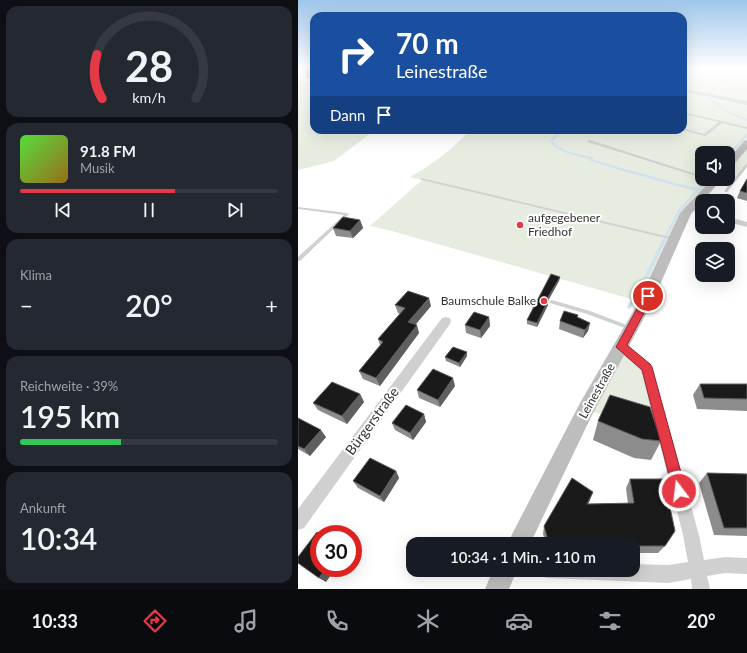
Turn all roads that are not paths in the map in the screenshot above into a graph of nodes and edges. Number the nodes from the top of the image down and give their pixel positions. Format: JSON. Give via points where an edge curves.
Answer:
{"nodes":[{"id":1,"x":710,"y":95,"type":"edge"},
{"id":2,"x":747,"y":103,"type":"edge"},
{"id":3,"x":687,"y":113,"type":"edge"},
{"id":4,"x":721,"y":122,"type":"junction"},
{"id":5,"x":747,"y":128,"type":"edge"},
{"id":6,"x":687,"y":130,"type":"edge"},
{"id":7,"x":588,"y":141,"type":"dead end"},
{"id":8,"x":745,"y":148,"type":"edge"},
{"id":9,"x":735,"y":159,"type":"edge"},
{"id":10,"x":747,"y":166,"type":"edge"},
{"id":11,"x":695,"y":175,"type":"edge"},
{"id":12,"x":422,"y":179,"type":"dead end"},
{"id":13,"x":735,"y":180,"type":"edge"},
{"id":14,"x":708,"y":186,"type":"edge"},
{"id":15,"x":730,"y":186,"type":"edge"},
{"id":16,"x":726,"y":191,"type":"dead end"},
{"id":17,"x":691,"y":207,"type":"junction"},
{"id":18,"x":298,"y":208,"type":"edge"},
{"id":19,"x":695,"y":209,"type":"edge"},
{"id":20,"x":735,"y":221,"type":"edge"},
{"id":21,"x":747,"y":225,"type":"edge"},
{"id":22,"x":669,"y":238,"type":"junction"},
{"id":23,"x":298,"y":260,"type":"edge"},
{"id":24,"x":552,"y":302,"type":"dead end"},
{"id":25,"x":446,"y":321,"type":"dead end"},
{"id":26,"x":631,"y":329,"type":"junction"},
{"id":27,"x":621,"y":347,"type":"junction"},
{"id":28,"x":298,"y":522,"type":"edge"},
{"id":29,"x":522,"y":537,"type":"edge"},
{"id":30,"x":747,"y":566,"type":"edge"},
{"id":31,"x":698,"y":570,"type":"junction"},
{"id":32,"x":640,"y":573,"type":"edge"},
{"id":33,"x":502,"y":577,"type":"edge"},
{"id":34,"x":496,"y":589,"type":"edge"},
{"id":35,"x":701,"y":589,"type":"edge"}],
"edges":[{"from":1,"to":2,"type":"street"},
{"from":3,"to":4,"type":"lane"},
{"from":4,"to":5,"type":"lane"},
{"from":4,"to":6,"type":"lane","via":[[705,135]]},
{"from":7,"to":11,"type":"lane"},
{"from":8,"to":9,"type":"main road"},
{"from":10,"to":13,"type":"lane"},
{"from":12,"to":22,"type":"lane"},
{"from":14,"to":17,"type":"main road","name":"Leinestraße"},
{"from":15,"to":16,"type":"lane"},
{"from":17,"to":19,"type":"street"},
{"from":17,"to":22,"type":"main road","name":"Leinestraße"},
{"from":18,"to":23,"type":"lane","via":[[347,214]]},
{"from":20,"to":21,"type":"street"},
{"from":22,"to":26,"type":"main road","name":"Leinestraße"},
{"from":24,"to":26,"type":"lane","via":[[588,312]]},
{"from":25,"to":28,"type":"street","name":"Bürgerstraße"},
{"from":26,"to":27,"type":"main road","name":"Leinestraße"},
{"from":27,"to":29,"type":"main road","name":"Leinestraße"},
{"from":27,"to":31,"type":"street","via":[[646,367]]},
{"from":30,"to":31,"type":"street","via":[[725,565]]},
{"from":31,"to":32,"type":"street","via":[[668,574]]},
{"from":31,"to":35,"type":"street"},
{"from":33,"to":34,"type":"main road"}]}
